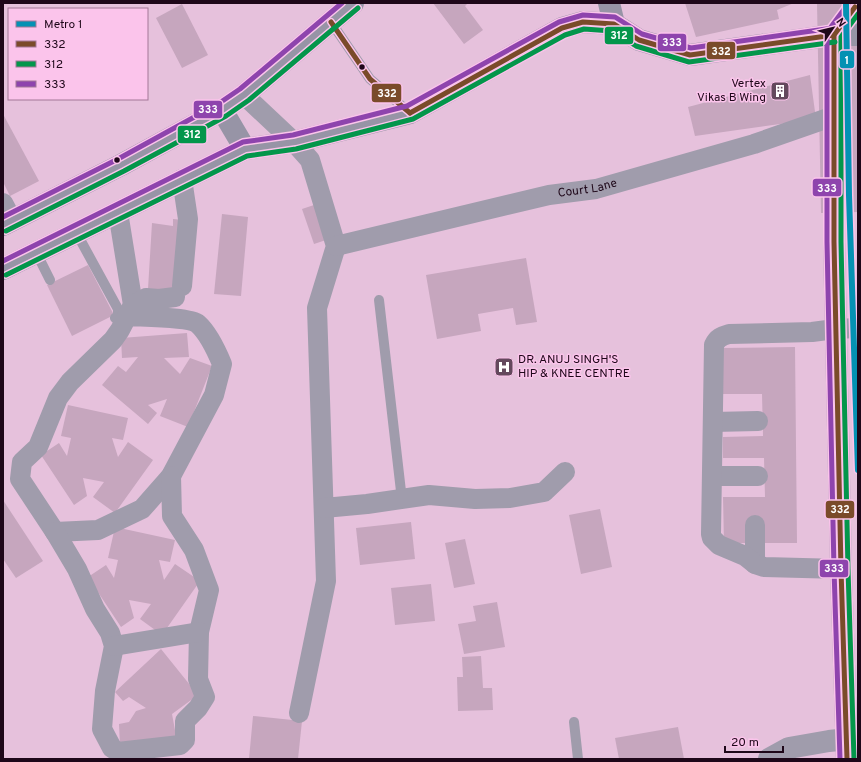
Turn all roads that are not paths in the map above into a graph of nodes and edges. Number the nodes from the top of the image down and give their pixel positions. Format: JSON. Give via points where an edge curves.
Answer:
{"nodes":[{"id":1,"x":353,"y":3,"type":"edge"},
{"id":2,"x":609,"y":3,"type":"edge"},
{"id":3,"x":856,"y":7,"type":"edge"},
{"id":4,"x":331,"y":22,"type":"junction"},
{"id":5,"x":614,"y":24,"type":"junction"},
{"id":6,"x":834,"y":35,"type":"junction"},
{"id":7,"x":858,"y":35,"type":"edge"},
{"id":8,"x":244,"y":95,"type":"junction"},
{"id":9,"x":222,"y":110,"type":"junction"},
{"id":10,"x":410,"y":113,"type":"junction"},
{"id":11,"x":834,"y":116,"type":"junction"},
{"id":12,"x":294,"y":142,"type":"junction"},
{"id":13,"x":246,"y":149,"type":"junction"},
{"id":14,"x":182,"y":179,"type":"junction"},
{"id":15,"x":118,"y":212,"type":"junction"},
{"id":16,"x":6,"y":216,"type":"edge"},
{"id":17,"x":76,"y":232,"type":"junction"},
{"id":18,"x":336,"y":246,"type":"junction"},
{"id":19,"x":36,"y":252,"type":"junction"},
{"id":20,"x":3,"y":269,"type":"edge"},
{"id":21,"x":50,"y":280,"type":"dead end"},
{"id":22,"x":379,"y":300,"type":"dead end"},
{"id":23,"x":125,"y":313,"type":"junction"},
{"id":24,"x":858,"y":328,"type":"edge"},
{"id":25,"x":836,"y":329,"type":"junction"},
{"id":26,"x":758,"y":421,"type":"dead end"},
{"id":27,"x":713,"y":422,"type":"junction"},
{"id":28,"x":565,"y":472,"type":"dead end"},
{"id":29,"x":171,"y":476,"type":"junction"},
{"id":30,"x":712,"y":476,"type":"junction"},
{"id":31,"x":758,"y":476,"type":"dead end"},
{"id":32,"x":402,"y":500,"type":"junction"},
{"id":33,"x":324,"y":508,"type":"junction"},
{"id":34,"x":755,"y":525,"type":"dead end"},
{"id":35,"x":55,"y":532,"type":"junction"},
{"id":36,"x":755,"y":564,"type":"junction"},
{"id":37,"x":841,"y":569,"type":"junction"},
{"id":38,"x":199,"y":632,"type":"junction"},
{"id":39,"x":114,"y":646,"type":"junction"},
{"id":40,"x":299,"y":713,"type":"dead end"},
{"id":41,"x":574,"y":722,"type":"dead end"},
{"id":42,"x":851,"y":746,"type":"edge"},
{"id":43,"x":578,"y":759,"type":"edge"},
{"id":44,"x":769,"y":759,"type":"edge"}],
"edges":[{"from":1,"to":4,"type":"main road"},
{"from":2,"to":5,"type":"main road"},
{"from":3,"to":6,"type":"main road"},
{"from":4,"to":8,"type":"main road"},
{"from":4,"to":10,"type":"lane","via":[[370,79]]},
{"from":5,"to":6,"type":"main road","via":[[639,40],[690,54]]},
{"from":5,"to":10,"type":"main road","via":[[583,22],[562,28]]},
{"from":6,"to":7,"type":"main road"},
{"from":6,"to":11,"type":"main road"},
{"from":8,"to":9,"type":"main road"},
{"from":8,"to":12,"type":"street"},
{"from":9,"to":13,"type":"main road"},
{"from":9,"to":16,"type":"main road","via":[[121,165]]},
{"from":10,"to":12,"type":"main road"},
{"from":11,"to":18,"type":"street","name":"Court Lane","via":[[754,144],[596,189],[549,195]]},
{"from":11,"to":25,"type":"main road"},
{"from":12,"to":13,"type":"main road"},
{"from":12,"to":18,"type":"street","via":[[310,160]]},
{"from":13,"to":14,"type":"main road"},
{"from":14,"to":15,"type":"main road"},
{"from":14,"to":23,"type":"street","via":[[188,218],[179,291],[159,299],[146,298]]},
{"from":15,"to":17,"type":"main road"},
{"from":15,"to":23,"type":"street"},
{"from":17,"to":19,"type":"main road"},
{"from":17,"to":23,"type":"lane","via":[[118,310],[118,316]]},
{"from":18,"to":33,"type":"street","via":[[317,308]]},
{"from":19,"to":20,"type":"main road"},
{"from":19,"to":21,"type":"lane"},
{"from":22,"to":32,"type":"lane"},
{"from":23,"to":29,"type":"street","via":[[197,323],[213,344],[222,364],[214,395]]},
{"from":23,"to":35,"type":"street","via":[[120,330],[113,340],[70,382],[58,398],[38,447],[22,462],[20,478]]},
{"from":24,"to":25,"type":"street"},
{"from":25,"to":27,"type":"street","via":[[729,334],[717,340],[714,345]]},
{"from":25,"to":37,"type":"main road"},
{"from":26,"to":27,"type":"street"},
{"from":27,"to":30,"type":"street"},
{"from":28,"to":32,"type":"street","via":[[544,492],[510,498],[475,499],[429,495]]},
{"from":29,"to":35,"type":"street","via":[[142,509],[98,530]]},
{"from":29,"to":38,"type":"street","via":[[172,516],[194,550],[209,590]]},
{"from":30,"to":31,"type":"street"},
{"from":30,"to":36,"type":"street","via":[[712,538],[719,545],[745,556]]},
{"from":32,"to":33,"type":"street"},
{"from":33,"to":40,"type":"street","via":[[326,581]]},
{"from":34,"to":36,"type":"street"},
{"from":35,"to":39,"type":"street","via":[[77,569],[95,609],[110,633]]},
{"from":36,"to":37,"type":"street","via":[[764,567]]},
{"from":37,"to":42,"type":"main road"},
{"from":38,"to":39,"type":"street"},
{"from":38,"to":39,"type":"street","via":[[198,679],[204,697],[198,708],[185,721],[185,740],[180,745],[118,752],[112,748],[102,729],[105,691]]},
{"from":41,"to":43,"type":"lane"},
{"from":42,"to":44,"type":"street","via":[[828,741],[789,748]]}]}
